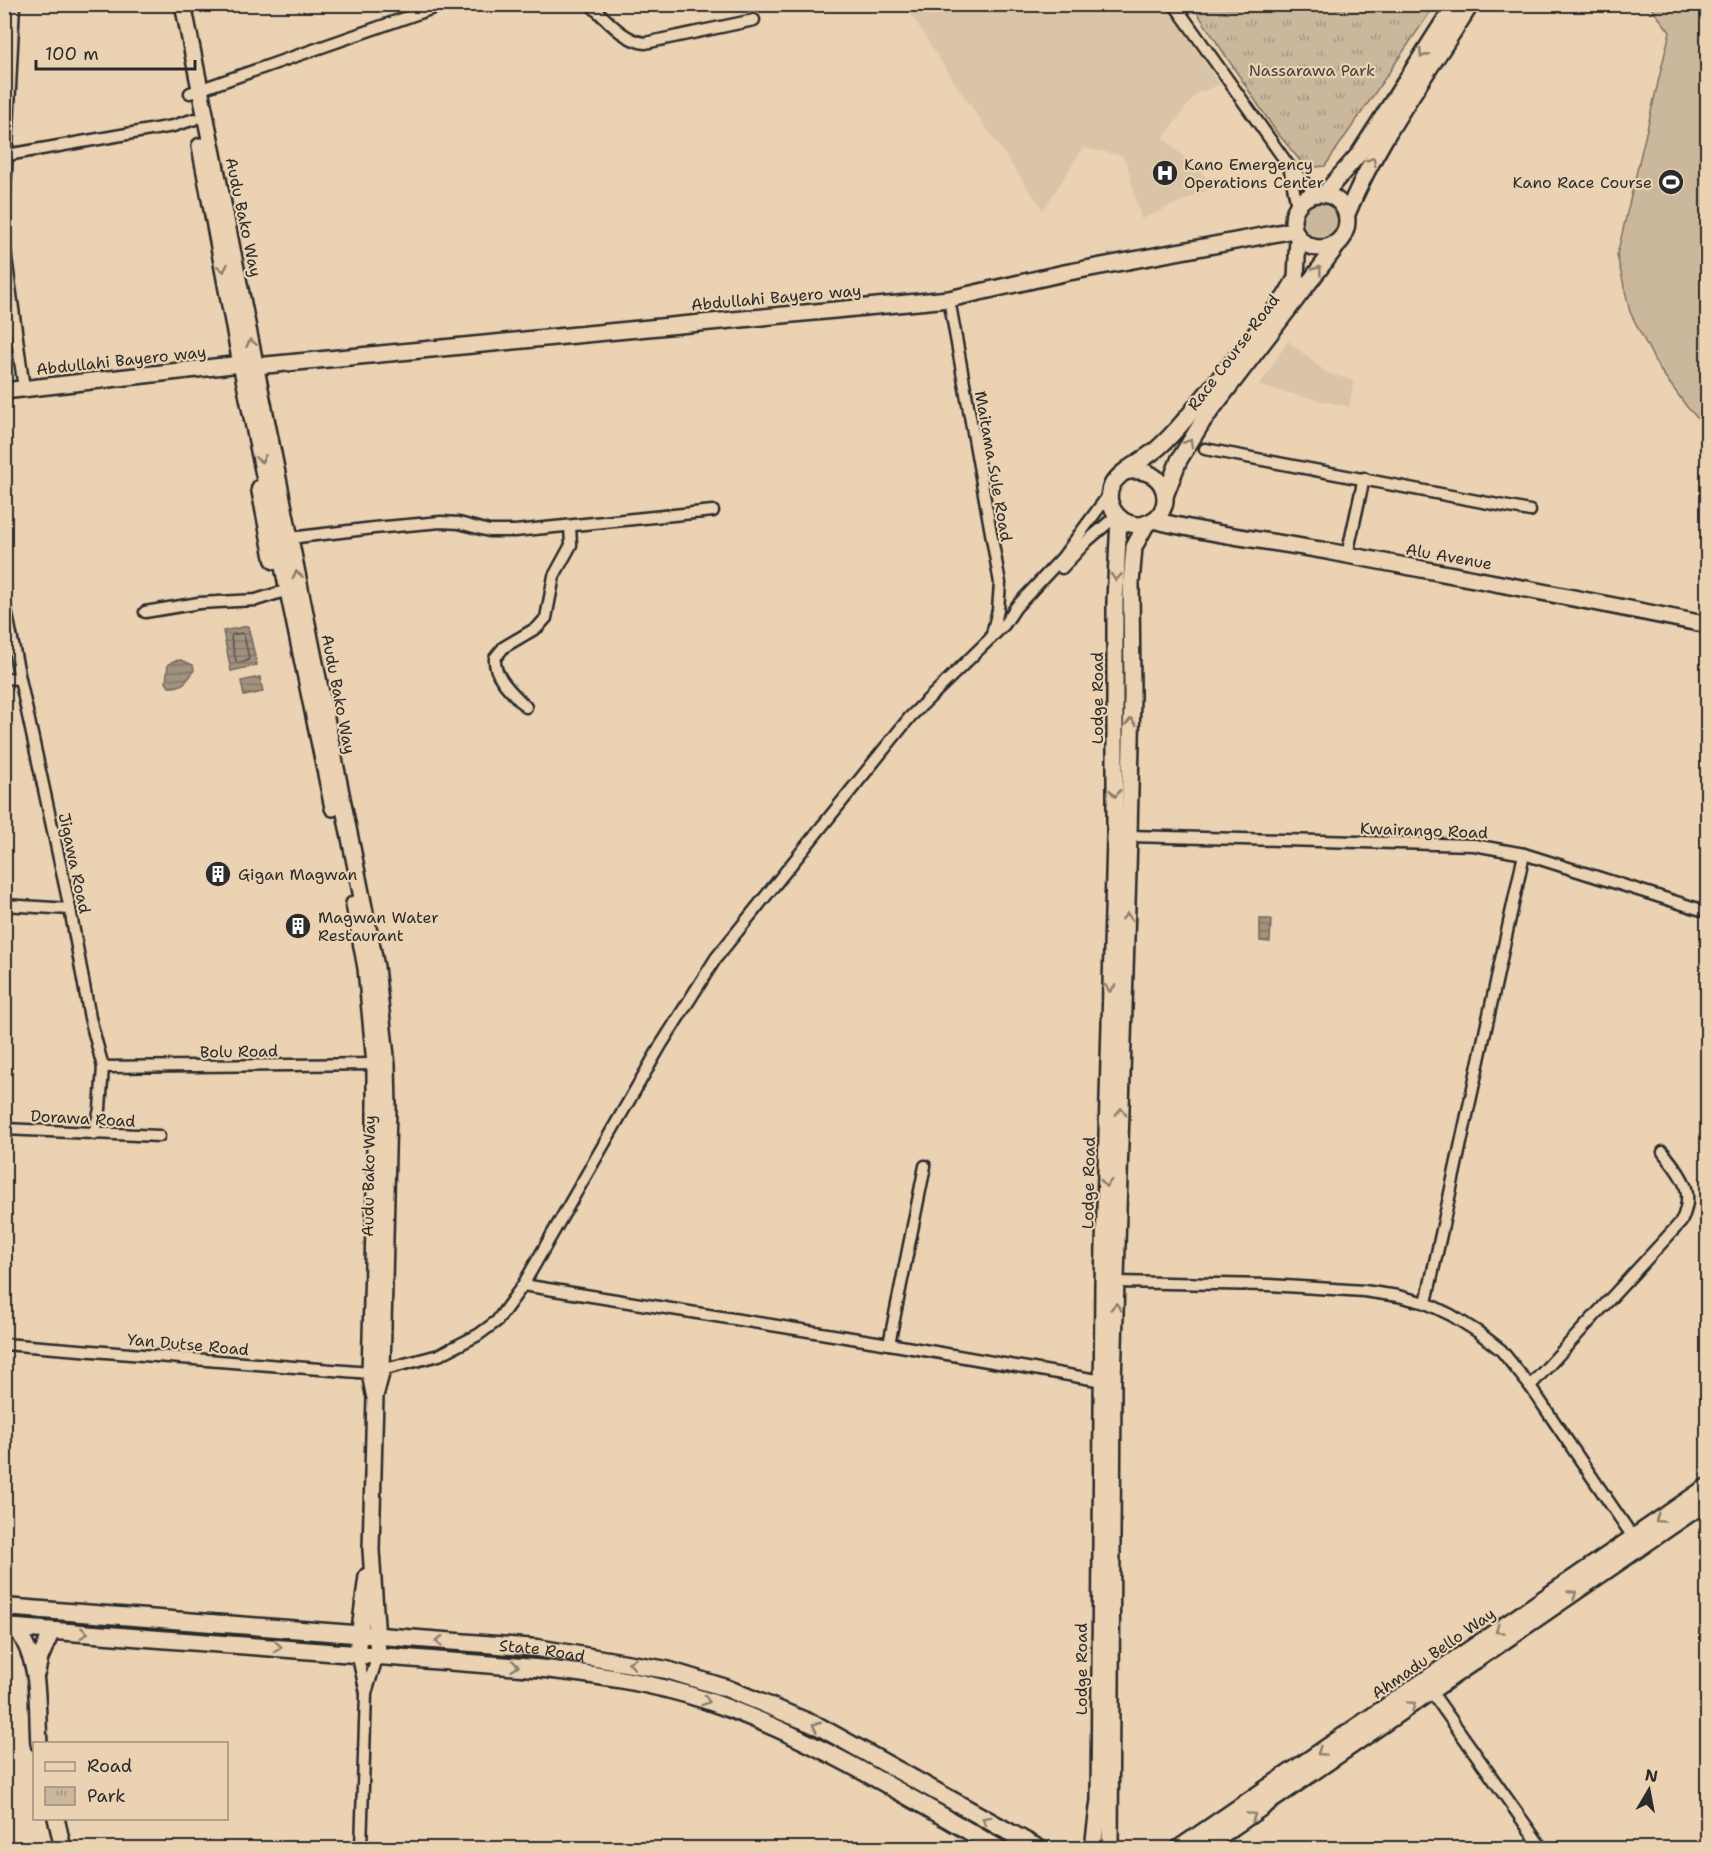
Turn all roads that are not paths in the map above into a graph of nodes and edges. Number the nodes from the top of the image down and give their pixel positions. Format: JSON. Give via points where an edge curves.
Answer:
{"nodes":[{"id":1,"x":14,"y":4,"type":"edge"},
{"id":2,"x":172,"y":4,"type":"edge"},
{"id":3,"x":183,"y":4,"type":"edge"},
{"id":4,"x":445,"y":4,"type":"edge"},
{"id":5,"x":590,"y":4,"type":"edge"},
{"id":6,"x":1174,"y":4,"type":"edge"},
{"id":7,"x":1455,"y":4,"type":"edge"},
{"id":8,"x":1472,"y":4,"type":"edge"},
{"id":9,"x":754,"y":20,"type":"dead end"},
{"id":10,"x":195,"y":91,"type":"junction"},
{"id":11,"x":7,"y":93,"type":"edge"},
{"id":12,"x":195,"y":119,"type":"junction"},
{"id":13,"x":7,"y":155,"type":"junction"},
{"id":14,"x":1289,"y":166,"type":"junction"},
{"id":15,"x":1320,"y":194,"type":"junction"},
{"id":16,"x":1297,"y":206,"type":"junction"},
{"id":17,"x":4,"y":213,"type":"edge"},
{"id":18,"x":1347,"y":214,"type":"junction"},
{"id":19,"x":1296,"y":234,"type":"junction"},
{"id":20,"x":1343,"y":238,"type":"junction"},
{"id":21,"x":4,"y":243,"type":"edge"},
{"id":22,"x":949,"y":299,"type":"junction"},
{"id":23,"x":248,"y":365,"type":"junction"},
{"id":24,"x":24,"y":388,"type":"junction"},
{"id":25,"x":4,"y":391,"type":"edge"},
{"id":26,"x":1204,"y":448,"type":"dead end"},
{"id":27,"x":1125,"y":472,"type":"junction"},
{"id":28,"x":1364,"y":478,"type":"junction"},
{"id":29,"x":1110,"y":493,"type":"junction"},
{"id":30,"x":714,"y":511,"type":"dead end"},
{"id":31,"x":1530,"y":511,"type":"dead end"},
{"id":32,"x":1157,"y":512,"type":"junction"},
{"id":33,"x":1118,"y":517,"type":"junction"},
{"id":34,"x":570,"y":526,"type":"junction"},
{"id":35,"x":290,"y":538,"type":"junction"},
{"id":36,"x":1347,"y":555,"type":"junction"},
{"id":37,"x":288,"y":590,"type":"junction"},
{"id":38,"x":4,"y":600,"type":"edge"},
{"id":39,"x":145,"y":612,"type":"dead end"},
{"id":40,"x":1004,"y":625,"type":"junction"},
{"id":41,"x":1707,"y":625,"type":"edge"},
{"id":42,"x":990,"y":639,"type":"junction"},
{"id":43,"x":4,"y":678,"type":"edge"},
{"id":44,"x":20,"y":679,"type":"junction"},
{"id":45,"x":526,"y":706,"type":"dead end"},
{"id":46,"x":1129,"y":836,"type":"junction"},
{"id":47,"x":1524,"y":854,"type":"junction"},
{"id":48,"x":4,"y":905,"type":"edge"},
{"id":49,"x":70,"y":909,"type":"junction"},
{"id":50,"x":1707,"y":912,"type":"edge"},
{"id":51,"x":375,"y":1064,"type":"junction"},
{"id":52,"x":103,"y":1067,"type":"junction"},
{"id":53,"x":4,"y":1129,"type":"edge"},
{"id":54,"x":94,"y":1134,"type":"junction"},
{"id":55,"x":159,"y":1136,"type":"dead end"},
{"id":56,"x":1662,"y":1152,"type":"dead end"},
{"id":57,"x":925,"y":1166,"type":"dead end"},
{"id":58,"x":1116,"y":1282,"type":"junction"},
{"id":59,"x":523,"y":1285,"type":"junction"},
{"id":60,"x":1426,"y":1303,"type":"junction"},
{"id":61,"x":4,"y":1344,"type":"edge"},
{"id":62,"x":889,"y":1344,"type":"junction"},
{"id":63,"x":376,"y":1372,"type":"junction"},
{"id":64,"x":1102,"y":1381,"type":"junction"},
{"id":65,"x":1530,"y":1386,"type":"junction"},
{"id":66,"x":1707,"y":1486,"type":"edge"},
{"id":67,"x":1702,"y":1504,"type":"edge"},
{"id":68,"x":1637,"y":1542,"type":"junction"},
{"id":69,"x":371,"y":1550,"type":"junction"},
{"id":70,"x":4,"y":1607,"type":"edge"},
{"id":71,"x":10,"y":1628,"type":"edge"},
{"id":72,"x":52,"y":1630,"type":"junction"},
{"id":73,"x":358,"y":1635,"type":"junction"},
{"id":74,"x":378,"y":1637,"type":"junction"},
{"id":75,"x":357,"y":1653,"type":"junction"},
{"id":76,"x":378,"y":1655,"type":"junction"},
{"id":77,"x":36,"y":1678,"type":"junction"},
{"id":78,"x":1428,"y":1686,"type":"junction"},
{"id":79,"x":366,"y":1693,"type":"junction"},
{"id":80,"x":1356,"y":1736,"type":"junction"},
{"id":81,"x":39,"y":1742,"type":"edge"},
{"id":82,"x":57,"y":1820,"type":"edge"},
{"id":83,"x":65,"y":1846,"type":"edge"},
{"id":84,"x":361,"y":1848,"type":"edge"},
{"id":85,"x":998,"y":1848,"type":"edge"},
{"id":86,"x":1038,"y":1848,"type":"edge"},
{"id":87,"x":1093,"y":1848,"type":"edge"},
{"id":88,"x":1110,"y":1848,"type":"edge"},
{"id":89,"x":1179,"y":1848,"type":"edge"},
{"id":90,"x":1203,"y":1848,"type":"edge"},
{"id":91,"x":1542,"y":1848,"type":"edge"}],
"edges":[{"from":1,"to":11,"type":"street"},
{"from":2,"to":10,"type":"street","name":"Audu Bako Way"},
{"from":3,"to":10,"type":"street","name":"Audu Bako Way"},
{"from":4,"to":10,"type":"street"},
{"from":5,"to":9,"type":"street","via":[[627,37],[645,43]]},
{"from":6,"to":14,"type":"street"},
{"from":7,"to":15,"type":"street","one_way":true,"via":[[1359,154]]},
{"from":18,"to":8,"type":"street","one_way":true,"via":[[1393,122]]},
{"from":10,"to":12,"type":"street","name":"Audu Bako Way"},
{"from":23,"to":10,"type":"street","name":"Audu Bako Way","one_way":true},
{"from":11,"to":13,"type":"street"},
{"from":12,"to":13,"type":"street"},
{"from":12,"to":23,"type":"street","name":"Audu Bako Way","one_way":true},
{"from":13,"to":17,"type":"street"},
{"from":14,"to":15,"type":"street"},
{"from":14,"to":16,"type":"street"},
{"from":15,"to":16,"type":"street"},
{"from":15,"to":18,"type":"street","via":[[1336,199]]},
{"from":16,"to":19,"type":"street","via":[[1293,215]]},
{"from":18,"to":20,"type":"street"},
{"from":19,"to":20,"type":"street","via":[[1316,249],[1326,249]]},
{"from":19,"to":22,"type":"street","name":"Abdullahi Bayero way","via":[[1064,273]]},
{"from":19,"to":27,"type":"street","name":"Race Course Road","via":[[1296,278],[1285,297],[1179,428]]},
{"from":32,"to":20,"type":"street","name":"Race Course Road","one_way":true,"via":[[1179,460],[1203,421]]},
{"from":21,"to":24,"type":"street"},
{"from":22,"to":23,"type":"street","name":"Abdullahi Bayero way"},
{"from":22,"to":42,"type":"street","name":"Maitama Sule Road","via":[[1000,583]]},
{"from":23,"to":24,"type":"street","name":"Abdullahi Bayero way"},
{"from":23,"to":35,"type":"street","name":"Audu Bako Way"},
{"from":23,"to":37,"type":"street","name":"Audu Bako Way","one_way":true},
{"from":24,"to":25,"type":"street","name":"Abdullahi Bayero way"},
{"from":26,"to":28,"type":"street"},
{"from":27,"to":29,"type":"street","via":[[1112,484]]},
{"from":27,"to":32,"type":"street","via":[[1136,469],[1156,477],[1163,486]]},
{"from":28,"to":31,"type":"street"},
{"from":28,"to":36,"type":"street"},
{"from":29,"to":33,"type":"street","via":[[1110,505]]},
{"from":29,"to":40,"type":"street","via":[[1062,558]]},
{"from":30,"to":34,"type":"street"},
{"from":32,"to":33,"type":"street","via":[[1133,524]]},
{"from":32,"to":36,"type":"street","name":"Alu Avenue","via":[[1182,528]]},
{"from":46,"to":32,"type":"street","name":"Lodge Road","one_way":true,"via":[[1134,547]]},
{"from":33,"to":40,"type":"street","via":[[1087,541]]},
{"from":33,"to":64,"type":"street","name":"Lodge Road","one_way":true},
{"from":34,"to":35,"type":"street","via":[[498,532],[441,522]]},
{"from":34,"to":45,"type":"street","via":[[571,545],[554,576],[546,618],[504,647],[495,658],[496,670]]},
{"from":63,"to":35,"type":"street","name":"Audu Bako Way","one_way":true,"via":[[388,1108],[381,995]]},
{"from":36,"to":41,"type":"street","name":"Alu Avenue"},
{"from":37,"to":39,"type":"street","via":[[256,600],[199,603]]},
{"from":37,"to":51,"type":"street","name":"Audu Bako Way","via":[[356,913],[366,968]]},
{"from":38,"to":44,"type":"street","name":"Jigawa Road"},
{"from":40,"to":42,"type":"street"},
{"from":42,"to":59,"type":"street","via":[[910,717],[716,958],[661,1045]]},
{"from":43,"to":44,"type":"street"},
{"from":44,"to":49,"type":"street","name":"Jigawa Road"},
{"from":46,"to":47,"type":"street","name":"Kwairango Road","via":[[1474,845]]},
{"from":58,"to":46,"type":"street","name":"Lodge Road","one_way":true},
{"from":47,"to":50,"type":"street","name":"Kwairango Road"},
{"from":47,"to":60,"type":"street"},
{"from":48,"to":49,"type":"street"},
{"from":49,"to":52,"type":"street","name":"Jigawa Road"},
{"from":51,"to":52,"type":"street","name":"Bolu Road"},
{"from":51,"to":63,"type":"street","name":"Audu Bako Way"},
{"from":52,"to":54,"type":"street","name":"Jigawa Road"},
{"from":53,"to":54,"type":"street","name":"Dorawa Road"},
{"from":54,"to":55,"type":"street","name":"Dorawa Road"},
{"from":56,"to":65,"type":"street","via":[[1688,1191],[1681,1222]]},
{"from":57,"to":62,"type":"street"},
{"from":58,"to":60,"type":"street","via":[[1364,1291]]},
{"from":88,"to":58,"type":"street","name":"Lodge Road","one_way":true},
{"from":59,"to":62,"type":"street"},
{"from":59,"to":63,"type":"street","via":[[497,1321],[478,1335],[439,1354]]},
{"from":60,"to":65,"type":"street","via":[[1451,1315],[1501,1350]]},
{"from":61,"to":63,"type":"street","name":"Yan Dutse Road"},
{"from":62,"to":64,"type":"street"},
{"from":63,"to":69,"type":"street","name":"Audu Bako Way"},
{"from":64,"to":87,"type":"street","name":"Lodge Road","via":[[1099,1800]]},
{"from":65,"to":68,"type":"street"},
{"from":66,"to":67,"type":"street","name":"Ahmadu Bello Way"},
{"from":67,"to":68,"type":"street","name":"Ahmadu Bello Way"},
{"from":68,"to":78,"type":"street","name":"Ahmadu Bello Way"},
{"from":69,"to":73,"type":"street","name":"Audu Bako Way"},
{"from":69,"to":74,"type":"street","name":"Audu Bako Way"},
{"from":70,"to":73,"type":"main road","name":"State Road"},
{"from":71,"to":72,"type":"main road","name":"State Road"},
{"from":71,"to":77,"type":"street","via":[[30,1651]]},
{"from":72,"to":75,"type":"main road","name":"State Road","one_way":true},
{"from":72,"to":77,"type":"street"},
{"from":73,"to":74,"type":"main road","name":"State Road"},
{"from":73,"to":75,"type":"street","name":"Audu Bako Way"},
{"from":74,"to":76,"type":"street","name":"Audu Bako Way"},
{"from":86,"to":74,"type":"main road","name":"State Road","one_way":true,"via":[[820,1727],[699,1678],[548,1650]]},
{"from":75,"to":76,"type":"main road","name":"State Road"},
{"from":75,"to":79,"type":"street"},
{"from":76,"to":79,"type":"street"},
{"from":76,"to":85,"type":"main road","name":"State Road","one_way":true,"via":[[574,1672],[703,1699],[828,1752]]},
{"from":77,"to":81,"type":"street"},
{"from":78,"to":80,"type":"street","name":"Ahmadu Bello Way"},
{"from":78,"to":91,"type":"street"},
{"from":79,"to":84,"type":"street"},
{"from":80,"to":89,"type":"street","name":"Ahmadu Bello Way","one_way":true},
{"from":90,"to":80,"type":"street","name":"Ahmadu Bello Way","one_way":true},
{"from":82,"to":83,"type":"street"}]}
